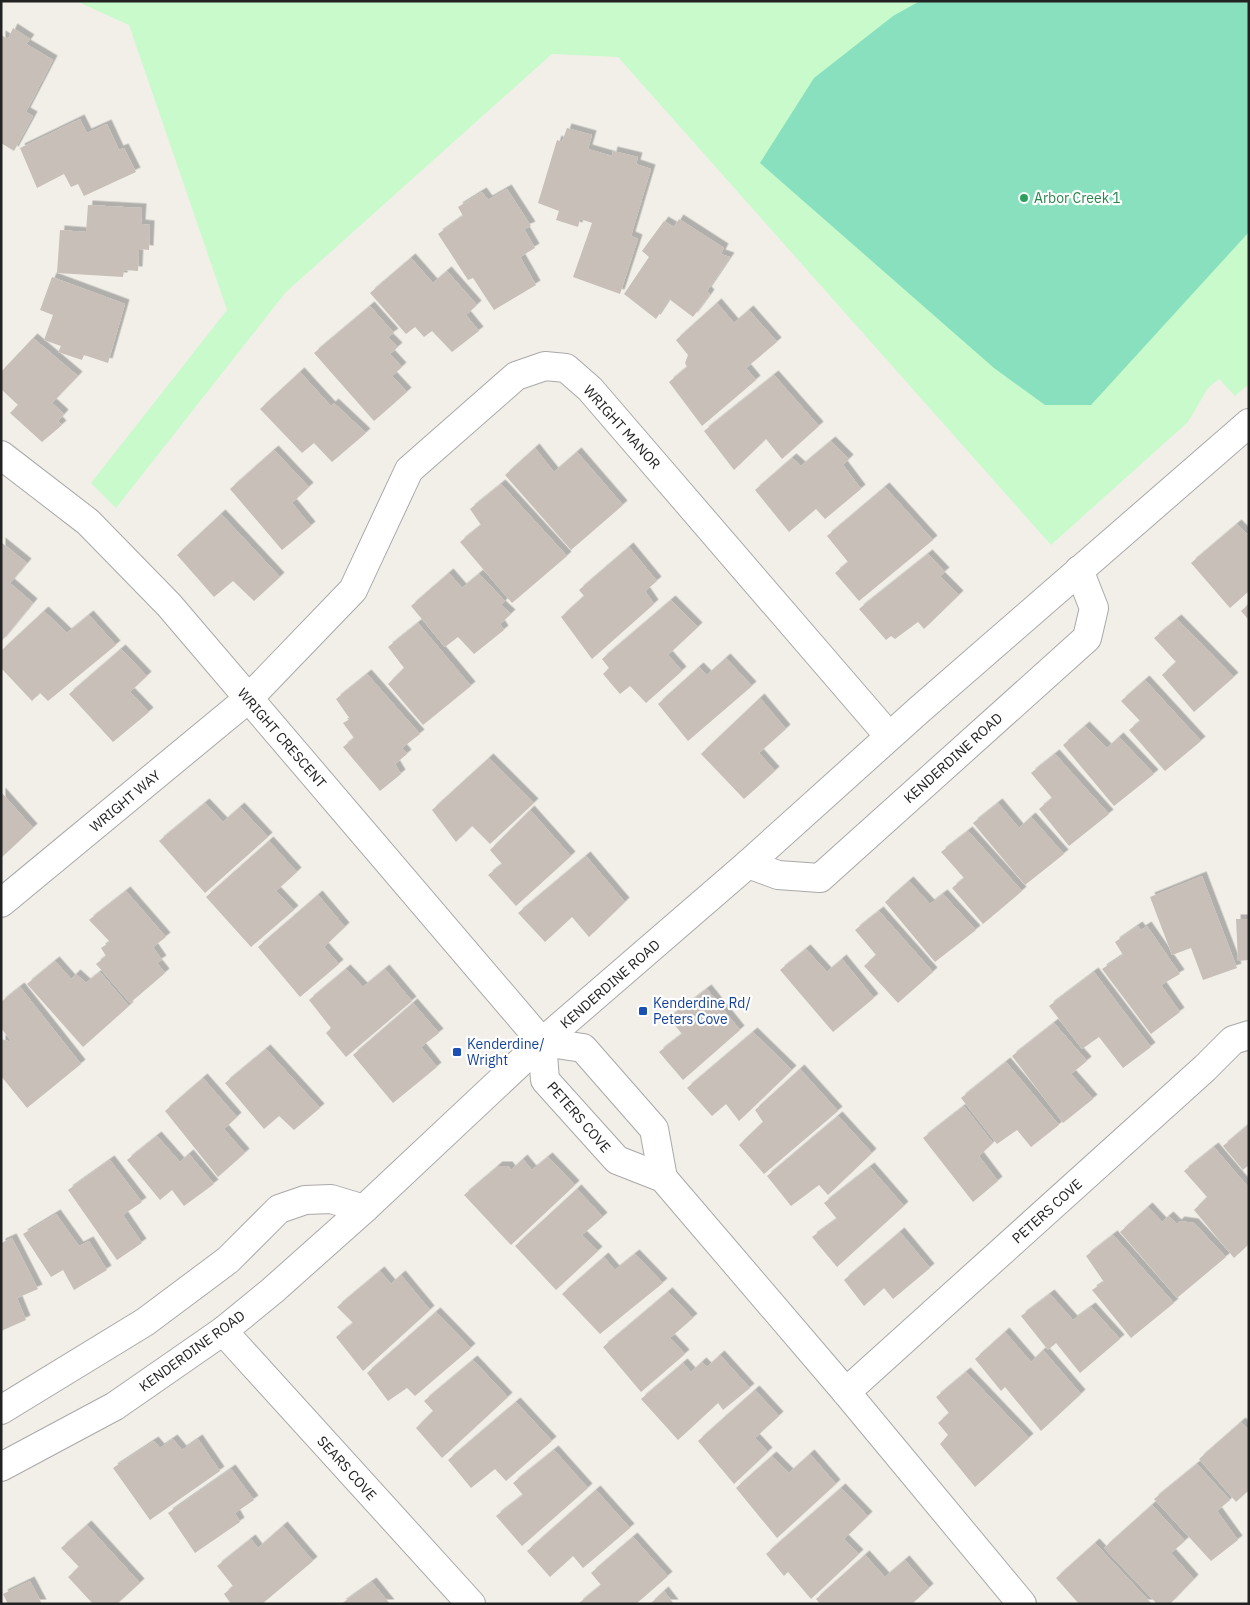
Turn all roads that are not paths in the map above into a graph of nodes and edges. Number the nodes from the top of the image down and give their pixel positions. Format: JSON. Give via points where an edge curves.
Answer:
{"nodes":[{"id":1,"x":1249,"y":423,"type":"edge"},
{"id":2,"x":1,"y":455,"type":"edge"},
{"id":3,"x":1079,"y":570,"type":"junction"},
{"id":4,"x":249,"y":698,"type":"junction"},
{"id":5,"x":889,"y":736,"type":"junction"},
{"id":6,"x":748,"y":864,"type":"junction"},
{"id":7,"x":1,"y":903,"type":"edge"},
{"id":8,"x":1249,"y":1035,"type":"edge"},
{"id":9,"x":542,"y":1042,"type":"junction"},
{"id":10,"x":663,"y":1178,"type":"junction"},
{"id":11,"x":364,"y":1209,"type":"junction"},
{"id":12,"x":224,"y":1331,"type":"junction"},
{"id":13,"x":846,"y":1392,"type":"junction"},
{"id":14,"x":1,"y":1410,"type":"edge"},
{"id":15,"x":2,"y":1468,"type":"edge"},
{"id":16,"x":471,"y":1604,"type":"edge"},
{"id":17,"x":1022,"y":1604,"type":"edge"}],
"edges":[{"from":1,"to":3,"type":"street","name":"KENDERDINE ROAD"},
{"from":2,"to":4,"type":"street","name":"WRIGHT CRESCENT","via":[[88,522],[169,605]]},
{"from":3,"to":5,"type":"street","name":"KENDERDINE ROAD"},
{"from":3,"to":6,"type":"street","name":"KENDERDINE ROAD","via":[[1094,608],[1087,638],[820,878],[778,875]]},
{"from":4,"to":5,"type":"street","name":"WRIGHT MANOR","via":[[353,590],[409,470],[516,376],[545,366],[566,368],[590,389]]},
{"from":4,"to":7,"type":"street","name":"WRIGHT WAY"},
{"from":4,"to":9,"type":"street","name":"WRIGHT CRESCENT"},
{"from":5,"to":6,"type":"street","name":"KENDERDINE ROAD"},
{"from":6,"to":9,"type":"street","name":"KENDERDINE ROAD"},
{"from":8,"to":13,"type":"street","name":"PETERS COVE","via":[[1233,1040],[1206,1068]]},
{"from":9,"to":10,"type":"street","name":"PETERS COVE","via":[[545,1080],[617,1160]]},
{"from":9,"to":10,"type":"street","via":[[583,1048],[654,1129]]},
{"from":9,"to":11,"type":"street","name":"KENDERDINE ROAD"},
{"from":10,"to":13,"type":"street","name":"PETERS COVE"},
{"from":11,"to":12,"type":"street","name":"KENDERDINE ROAD"},
{"from":11,"to":14,"type":"street","via":[[331,1199],[305,1200],[279,1209],[228,1260],[145,1322]]},
{"from":12,"to":15,"type":"street","name":"KENDERDINE ROAD","via":[[114,1406]]},
{"from":12,"to":16,"type":"street","name":"SEARS COVE"},
{"from":13,"to":17,"type":"street","name":"PETERS COVE"}]}
